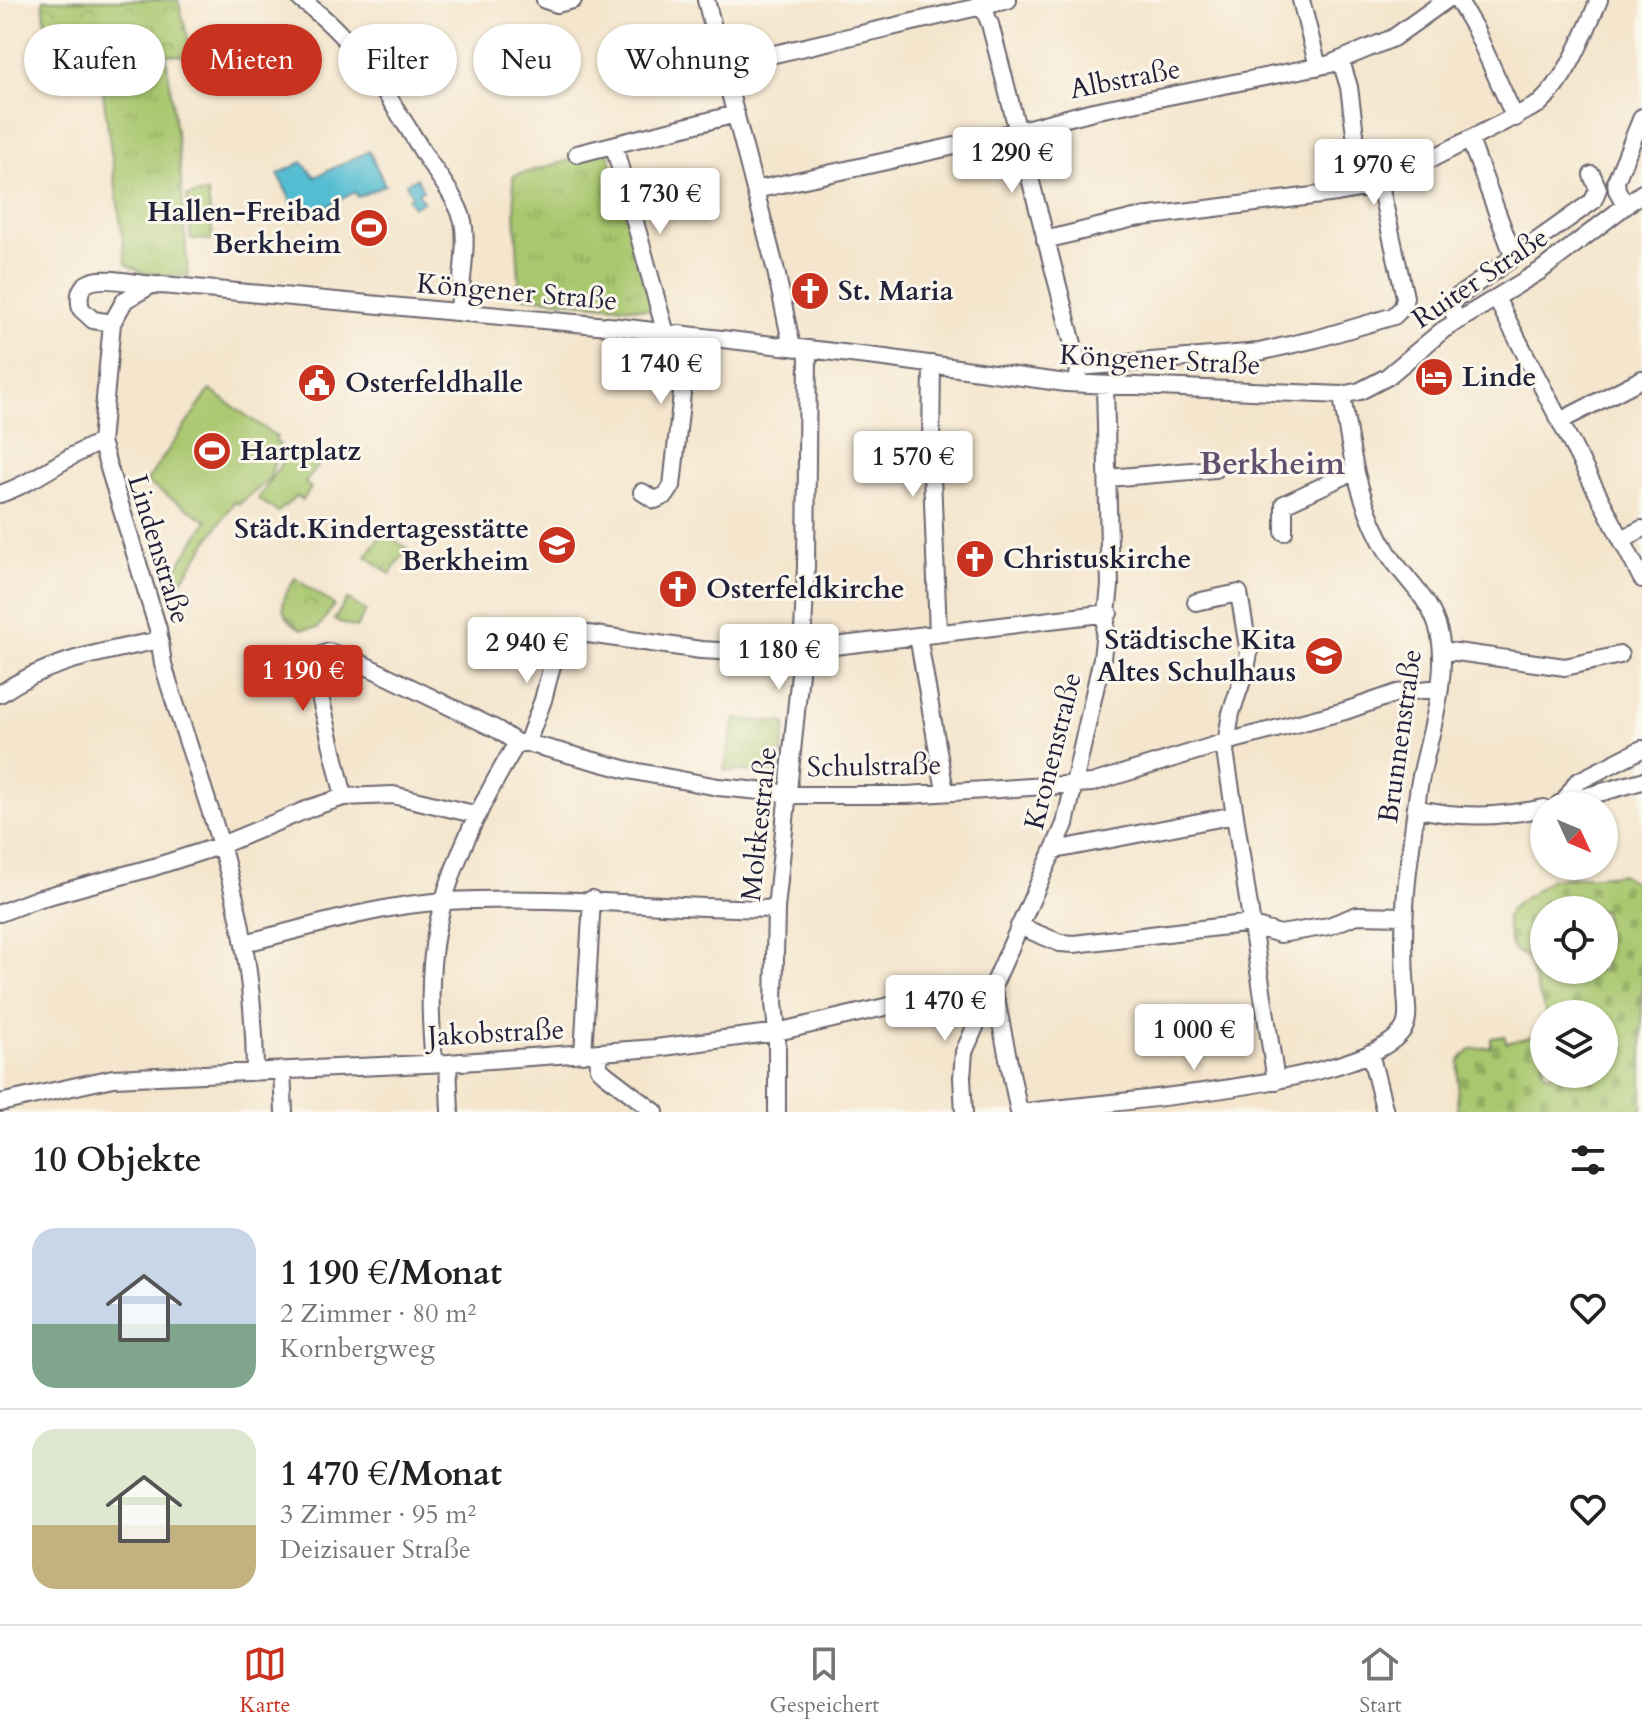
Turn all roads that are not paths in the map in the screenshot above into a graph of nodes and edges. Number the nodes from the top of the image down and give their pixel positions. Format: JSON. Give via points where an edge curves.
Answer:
{"nodes":[{"id":1,"x":301,"y":0,"type":"edge"},
{"id":2,"x":545,"y":0,"type":"edge"},
{"id":3,"x":573,"y":0,"type":"edge"},
{"id":4,"x":706,"y":0,"type":"edge"},
{"id":5,"x":1008,"y":0,"type":"edge"},
{"id":6,"x":1301,"y":0,"type":"edge"},
{"id":7,"x":1446,"y":0,"type":"edge"},
{"id":8,"x":1458,"y":0,"type":"edge"},
{"id":9,"x":1599,"y":0,"type":"edge"},
{"id":10,"x":982,"y":3,"type":"edge"},
{"id":11,"x":712,"y":24,"type":"edge"},
{"id":12,"x":777,"y":53,"type":"edge"},
{"id":13,"x":1341,"y":61,"type":"junction"},
{"id":14,"x":1318,"y":67,"type":"junction"},
{"id":15,"x":731,"y":96,"type":"edge"},
{"id":16,"x":736,"y":114,"type":"junction"},
{"id":17,"x":1642,"y":117,"type":"edge"},
{"id":18,"x":1515,"y":118,"type":"junction"},
{"id":19,"x":1016,"y":130,"type":"junction"},
{"id":20,"x":1470,"y":140,"type":"junction"},
{"id":21,"x":614,"y":146,"type":"junction"},
{"id":22,"x":577,"y":154,"type":"dead end"},
{"id":23,"x":1592,"y":175,"type":"dead end"},
{"id":24,"x":1380,"y":185,"type":"junction"},
{"id":25,"x":1362,"y":189,"type":"junction"},
{"id":26,"x":755,"y":190,"type":"junction"},
{"id":27,"x":1642,"y":193,"type":"edge"},
{"id":28,"x":1626,"y":206,"type":"junction"},
{"id":29,"x":1045,"y":240,"type":"junction"},
{"id":30,"x":1513,"y":255,"type":"junction"},
{"id":31,"x":148,"y":287,"type":"junction"},
{"id":32,"x":1496,"y":298,"type":"junction"},
{"id":33,"x":459,"y":312,"type":"junction"},
{"id":34,"x":1456,"y":320,"type":"junction"},
{"id":35,"x":112,"y":323,"type":"junction"},
{"id":36,"x":666,"y":334,"type":"junction"},
{"id":37,"x":688,"y":337,"type":"junction"},
{"id":38,"x":800,"y":348,"type":"junction"},
{"id":39,"x":932,"y":364,"type":"junction"},
{"id":40,"x":1078,"y":376,"type":"junction"},
{"id":41,"x":1642,"y":379,"type":"edge"},
{"id":42,"x":1105,"y":386,"type":"junction"},
{"id":43,"x":1342,"y":395,"type":"junction"},
{"id":44,"x":1560,"y":421,"type":"junction"},
{"id":45,"x":101,"y":442,"type":"junction"},
{"id":46,"x":1215,"y":469,"type":"dead end"},
{"id":47,"x":1355,"y":471,"type":"junction"},
{"id":48,"x":1108,"y":478,"type":"junction"},
{"id":49,"x":8,"y":492,"type":"edge"},
{"id":50,"x":642,"y":492,"type":"dead end"},
{"id":51,"x":1642,"y":529,"type":"edge"},
{"id":52,"x":1284,"y":532,"type":"dead end"},
{"id":53,"x":1622,"y":539,"type":"junction"},
{"id":54,"x":1642,"y":579,"type":"edge"},
{"id":55,"x":1196,"y":602,"type":"dead end"},
{"id":56,"x":1109,"y":613,"type":"junction"},
{"id":57,"x":938,"y":634,"type":"junction"},
{"id":58,"x":918,"y":636,"type":"junction"},
{"id":59,"x":160,"y":640,"type":"junction"},
{"id":60,"x":1442,"y":650,"type":"junction"},
{"id":61,"x":802,"y":653,"type":"junction"},
{"id":62,"x":1620,"y":655,"type":"dead end"},
{"id":63,"x":1438,"y":688,"type":"junction"},
{"id":64,"x":0,"y":694,"type":"edge"},
{"id":65,"x":1226,"y":742,"type":"junction"},
{"id":66,"x":522,"y":743,"type":"junction"},
{"id":67,"x":1642,"y":749,"type":"edge"},
{"id":68,"x":1642,"y":781,"type":"edge"},
{"id":69,"x":1074,"y":784,"type":"junction"},
{"id":70,"x":945,"y":791,"type":"junction"},
{"id":71,"x":1568,"y":792,"type":"edge"},
{"id":72,"x":1602,"y":792,"type":"edge"},
{"id":73,"x":787,"y":794,"type":"junction"},
{"id":74,"x":344,"y":797,"type":"junction"},
{"id":75,"x":1416,"y":808,"type":"junction"},
{"id":76,"x":1530,"y":811,"type":"edge"},
{"id":77,"x":478,"y":815,"type":"junction"},
{"id":78,"x":1235,"y":815,"type":"junction"},
{"id":79,"x":219,"y":846,"type":"junction"},
{"id":80,"x":1055,"y":850,"type":"junction"},
{"id":81,"x":592,"y":899,"type":"junction"},
{"id":82,"x":445,"y":901,"type":"junction"},
{"id":83,"x":776,"y":909,"type":"junction"},
{"id":84,"x":0,"y":913,"type":"edge"},
{"id":85,"x":1404,"y":916,"type":"junction"},
{"id":86,"x":1253,"y":925,"type":"junction"},
{"id":87,"x":1019,"y":926,"type":"junction"},
{"id":88,"x":244,"y":943,"type":"junction"},
{"id":89,"x":992,"y":989,"type":"junction"},
{"id":90,"x":777,"y":1032,"type":"junction"},
{"id":91,"x":590,"y":1053,"type":"junction"},
{"id":92,"x":1370,"y":1053,"type":"junction"},
{"id":93,"x":441,"y":1063,"type":"junction"},
{"id":94,"x":282,"y":1071,"type":"junction"},
{"id":95,"x":255,"y":1072,"type":"junction"},
{"id":96,"x":1276,"y":1081,"type":"junction"},
{"id":97,"x":0,"y":1103,"type":"edge"},
{"id":98,"x":284,"y":1112,"type":"edge"},
{"id":99,"x":450,"y":1112,"type":"edge"},
{"id":100,"x":655,"y":1112,"type":"edge"},
{"id":101,"x":777,"y":1112,"type":"edge"},
{"id":102,"x":964,"y":1112,"type":"edge"},
{"id":103,"x":1019,"y":1112,"type":"edge"},
{"id":104,"x":1025,"y":1112,"type":"edge"},
{"id":105,"x":1385,"y":1112,"type":"edge"}],
"edges":[{"from":1,"to":33,"type":"street","via":[[336,29],[373,74],[460,212],[464,235]]},
{"from":2,"to":3,"type":"street"},
{"from":4,"to":11,"type":"street","name":"Moltkestraße"},
{"from":5,"to":10,"type":"street"},
{"from":6,"to":14,"type":"street"},
{"from":7,"to":13,"type":"street","name":"Albstraße","via":[[1393,38]]},
{"from":8,"to":18,"type":"street"},
{"from":9,"to":18,"type":"street","via":[[1554,88]]},
{"from":10,"to":12,"type":"street"},
{"from":10,"to":19,"type":"street"},
{"from":13,"to":14,"type":"street","name":"Albstraße"},
{"from":13,"to":25,"type":"street"},
{"from":14,"to":19,"type":"street","name":"Albstraße"},
{"from":15,"to":16,"type":"street","name":"Moltkestraße"},
{"from":16,"to":21,"type":"street"},
{"from":16,"to":26,"type":"street","name":"Moltkestraße"},
{"from":17,"to":28,"type":"street","via":[[1616,181]]},
{"from":18,"to":20,"type":"street"},
{"from":19,"to":26,"type":"street","name":"Albstraße"},
{"from":19,"to":29,"type":"street"},
{"from":20,"to":24,"type":"street"},
{"from":20,"to":30,"type":"street"},
{"from":21,"to":22,"type":"street"},
{"from":21,"to":36,"type":"street"},
{"from":23,"to":30,"type":"street","via":[[1598,189],[1593,201]]},
{"from":24,"to":25,"type":"street"},
{"from":24,"to":40,"type":"street","via":[[1406,300],[1394,316],[1259,352]]},
{"from":25,"to":29,"type":"street","via":[[1134,218]]},
{"from":26,"to":38,"type":"street","name":"Moltkestraße"},
{"from":27,"to":28,"type":"street","name":"Ruiter Straße"},
{"from":28,"to":32,"type":"street","name":"Ruiter Straße"},
{"from":29,"to":40,"type":"street"},
{"from":30,"to":34,"type":"street","via":[[1453,301]]},
{"from":31,"to":33,"type":"street","name":"Köngener Straße"},
{"from":31,"to":35,"type":"street","via":[[125,300]]},
{"from":31,"to":35,"type":"street","name":"Köngener Straße","via":[[107,279],[84,286],[81,309],[93,320]]},
{"from":32,"to":34,"type":"street","name":"Ruiter Straße"},
{"from":32,"to":44,"type":"street"},
{"from":33,"to":36,"type":"street","name":"Köngener Straße"},
{"from":34,"to":43,"type":"street","name":"Ruiter Straße","via":[[1387,377]]},
{"from":35,"to":45,"type":"street","name":"Lindenstraße"},
{"from":36,"to":37,"type":"street","name":"Köngener Straße"},
{"from":37,"to":38,"type":"street","name":"Köngener Straße"},
{"from":37,"to":50,"type":"street","via":[[672,486],[655,500]]},
{"from":38,"to":39,"type":"street","name":"Köngener Straße"},
{"from":38,"to":61,"type":"street","name":"Moltkestraße","via":[[806,567]]},
{"from":39,"to":40,"type":"street","name":"Köngener Straße"},
{"from":39,"to":57,"type":"street"},
{"from":40,"to":42,"type":"street","name":"Köngener Straße"},
{"from":41,"to":44,"type":"street"},
{"from":42,"to":43,"type":"street","name":"Köngener Straße"},
{"from":42,"to":48,"type":"street","name":"Kronenstraße"},
{"from":43,"to":47,"type":"street","name":"Brunnenstraße"},
{"from":44,"to":53,"type":"street"},
{"from":45,"to":49,"type":"street"},
{"from":45,"to":59,"type":"street","name":"Lindenstraße"},
{"from":46,"to":48,"type":"street"},
{"from":47,"to":52,"type":"street","via":[[1284,504]]},
{"from":47,"to":60,"type":"street","name":"Brunnenstraße","via":[[1382,543],[1433,614]]},
{"from":48,"to":56,"type":"street","name":"Kronenstraße"},
{"from":51,"to":53,"type":"street"},
{"from":53,"to":54,"type":"street"},
{"from":55,"to":65,"type":"street","via":[[1239,593],[1249,653]]},
{"from":56,"to":57,"type":"street"},
{"from":56,"to":69,"type":"street","name":"Kronenstraße"},
{"from":57,"to":58,"type":"street"},
{"from":58,"to":61,"type":"street"},
{"from":58,"to":70,"type":"street"},
{"from":59,"to":64,"type":"street","via":[[56,663]]},
{"from":59,"to":79,"type":"street","name":"Lindenstraße"},
{"from":60,"to":62,"type":"street","via":[[1565,667]]},
{"from":60,"to":63,"type":"street","name":"Brunnenstraße"},
{"from":61,"to":66,"type":"street","via":[[701,650],[563,632],[547,687]]},
{"from":61,"to":73,"type":"street","name":"Moltkestraße"},
{"from":63,"to":65,"type":"street","name":"Schulstraße","via":[[1397,693]]},
{"from":63,"to":75,"type":"street","name":"Brunnenstraße"},
{"from":65,"to":69,"type":"street","name":"Schulstraße"},
{"from":65,"to":78,"type":"street"},
{"from":66,"to":73,"type":"street","name":"Schulstraße","via":[[658,777]]},
{"from":66,"to":74,"type":"street","name":"Schulstraße","via":[[350,658],[325,653],[313,667]]},
{"from":66,"to":77,"type":"street"},
{"from":67,"to":71,"type":"street","via":[[1577,782]]},
{"from":68,"to":72,"type":"street"},
{"from":69,"to":70,"type":"street","name":"Schulstraße"},
{"from":69,"to":80,"type":"street","name":"Kronenstraße"},
{"from":70,"to":73,"type":"street","name":"Schulstraße"},
{"from":73,"to":83,"type":"street","name":"Moltkestraße"},
{"from":74,"to":77,"type":"street","via":[[393,795]]},
{"from":74,"to":79,"type":"street"},
{"from":75,"to":76,"type":"street","via":[[1470,817]]},
{"from":75,"to":85,"type":"street","name":"Brunnenstraße"},
{"from":77,"to":82,"type":"street"},
{"from":78,"to":80,"type":"street"},
{"from":78,"to":86,"type":"street"},
{"from":79,"to":84,"type":"street"},
{"from":79,"to":88,"type":"street","name":"Lindenstraße"},
{"from":80,"to":87,"type":"street","name":"Kronenstraße"},
{"from":81,"to":82,"type":"street"},
{"from":81,"to":83,"type":"street"},
{"from":81,"to":91,"type":"street"},
{"from":82,"to":88,"type":"street","via":[[368,911]]},
{"from":82,"to":93,"type":"street","via":[[436,931],[430,1015]]},
{"from":83,"to":90,"type":"street","name":"Moltkestraße"},
{"from":85,"to":86,"type":"street","via":[[1357,915],[1280,934]]},
{"from":85,"to":92,"type":"street","name":"Brunnenstraße","via":[[1407,1017],[1403,1030]]},
{"from":86,"to":87,"type":"street","via":[[1067,945]]},
{"from":86,"to":96,"type":"street"},
{"from":87,"to":89,"type":"street","name":"Kronenstraße"},
{"from":88,"to":95,"type":"street","name":"Lindenstraße"},
{"from":89,"to":90,"type":"street","name":"Jakobstraße","via":[[921,998]]},
{"from":89,"to":102,"type":"street","name":"Kronenstraße","via":[[964,1052]]},
{"from":89,"to":103,"type":"street"},
{"from":90,"to":91,"type":"street","name":"Jakobstraße"},
{"from":90,"to":101,"type":"street","name":"Moltkestraße"},
{"from":91,"to":93,"type":"street","name":"Jakobstraße"},
{"from":91,"to":100,"type":"street","via":[[604,1073]]},
{"from":92,"to":96,"type":"street"},
{"from":92,"to":105,"type":"street"},
{"from":93,"to":94,"type":"street","name":"Jakobstraße"},
{"from":93,"to":99,"type":"street"},
{"from":94,"to":95,"type":"street","name":"Jakobstraße"},
{"from":94,"to":98,"type":"street"},
{"from":95,"to":97,"type":"street","name":"Jakobstraße","via":[[101,1080]]},
{"from":96,"to":104,"type":"street"}]}
